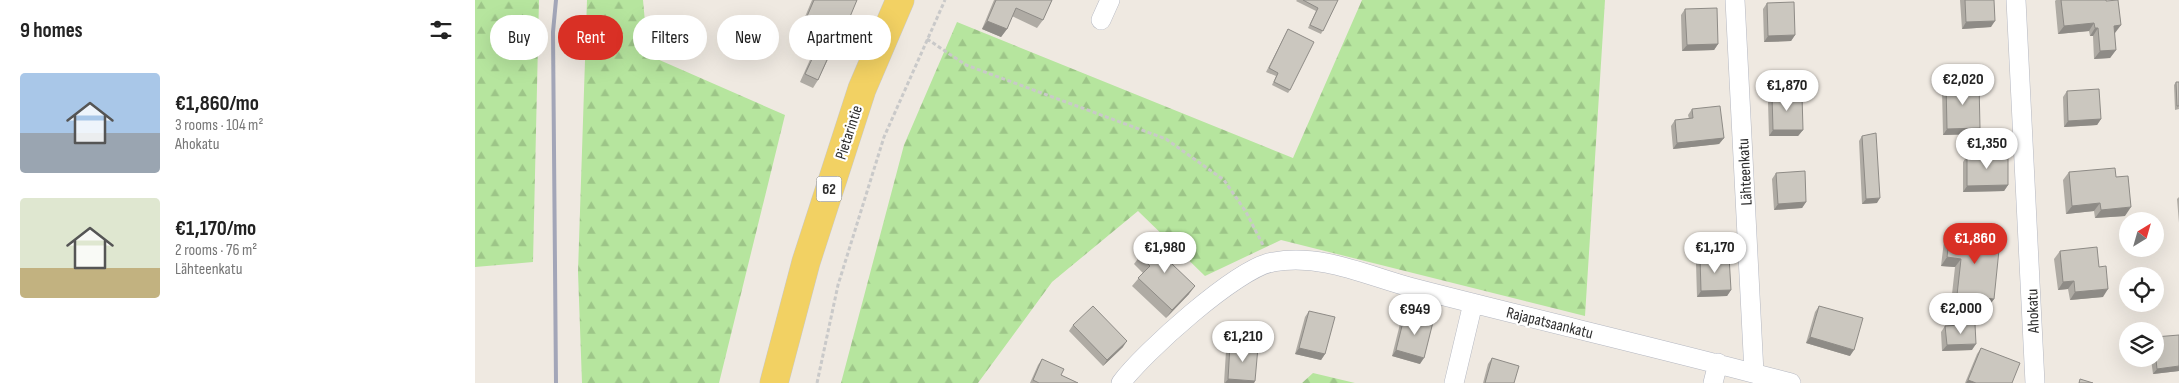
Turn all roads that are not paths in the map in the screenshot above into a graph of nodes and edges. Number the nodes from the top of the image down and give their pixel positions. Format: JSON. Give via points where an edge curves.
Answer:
{"nodes":[{"id":1,"x":900,"y":0,"type":"edge"},
{"id":2,"x":1110,"y":0,"type":"edge"},
{"id":3,"x":1735,"y":0,"type":"edge"},
{"id":4,"x":2015,"y":0,"type":"edge"},
{"id":5,"x":1101,"y":20,"type":"dead end"},
{"id":6,"x":1473,"y":303,"type":"junction"},
{"id":7,"x":1718,"y":363,"type":"junction"},
{"id":8,"x":1754,"y":373,"type":"junction"},
{"id":9,"x":774,"y":383,"type":"edge"},
{"id":10,"x":1121,"y":383,"type":"edge"},
{"id":11,"x":1454,"y":383,"type":"edge"},
{"id":12,"x":1713,"y":383,"type":"edge"},
{"id":13,"x":1791,"y":383,"type":"edge"},
{"id":14,"x":2035,"y":383,"type":"edge"}],
"edges":[{"from":1,"to":9,"type":"main road","name":"Pietarintie","number":"62","via":[[862,89],[806,262]]},
{"from":2,"to":5,"type":"street"},
{"from":3,"to":8,"type":"street","name":"Lähteenkatu"},
{"from":4,"to":14,"type":"street","name":"Ahokatu"},
{"from":6,"to":7,"type":"street","name":"Rajapatsaankatu"},
{"from":6,"to":10,"type":"street","name":"Rajapatsaankatu","via":[[1414,289],[1345,266],[1310,260],[1272,262],[1233,281],[1156,345]]},
{"from":6,"to":11,"type":"street"},
{"from":7,"to":8,"type":"street","name":"Rajapatsaankatu"},
{"from":7,"to":12,"type":"street"},
{"from":8,"to":13,"type":"street","name":"Rajapatsaankatu"}]}
